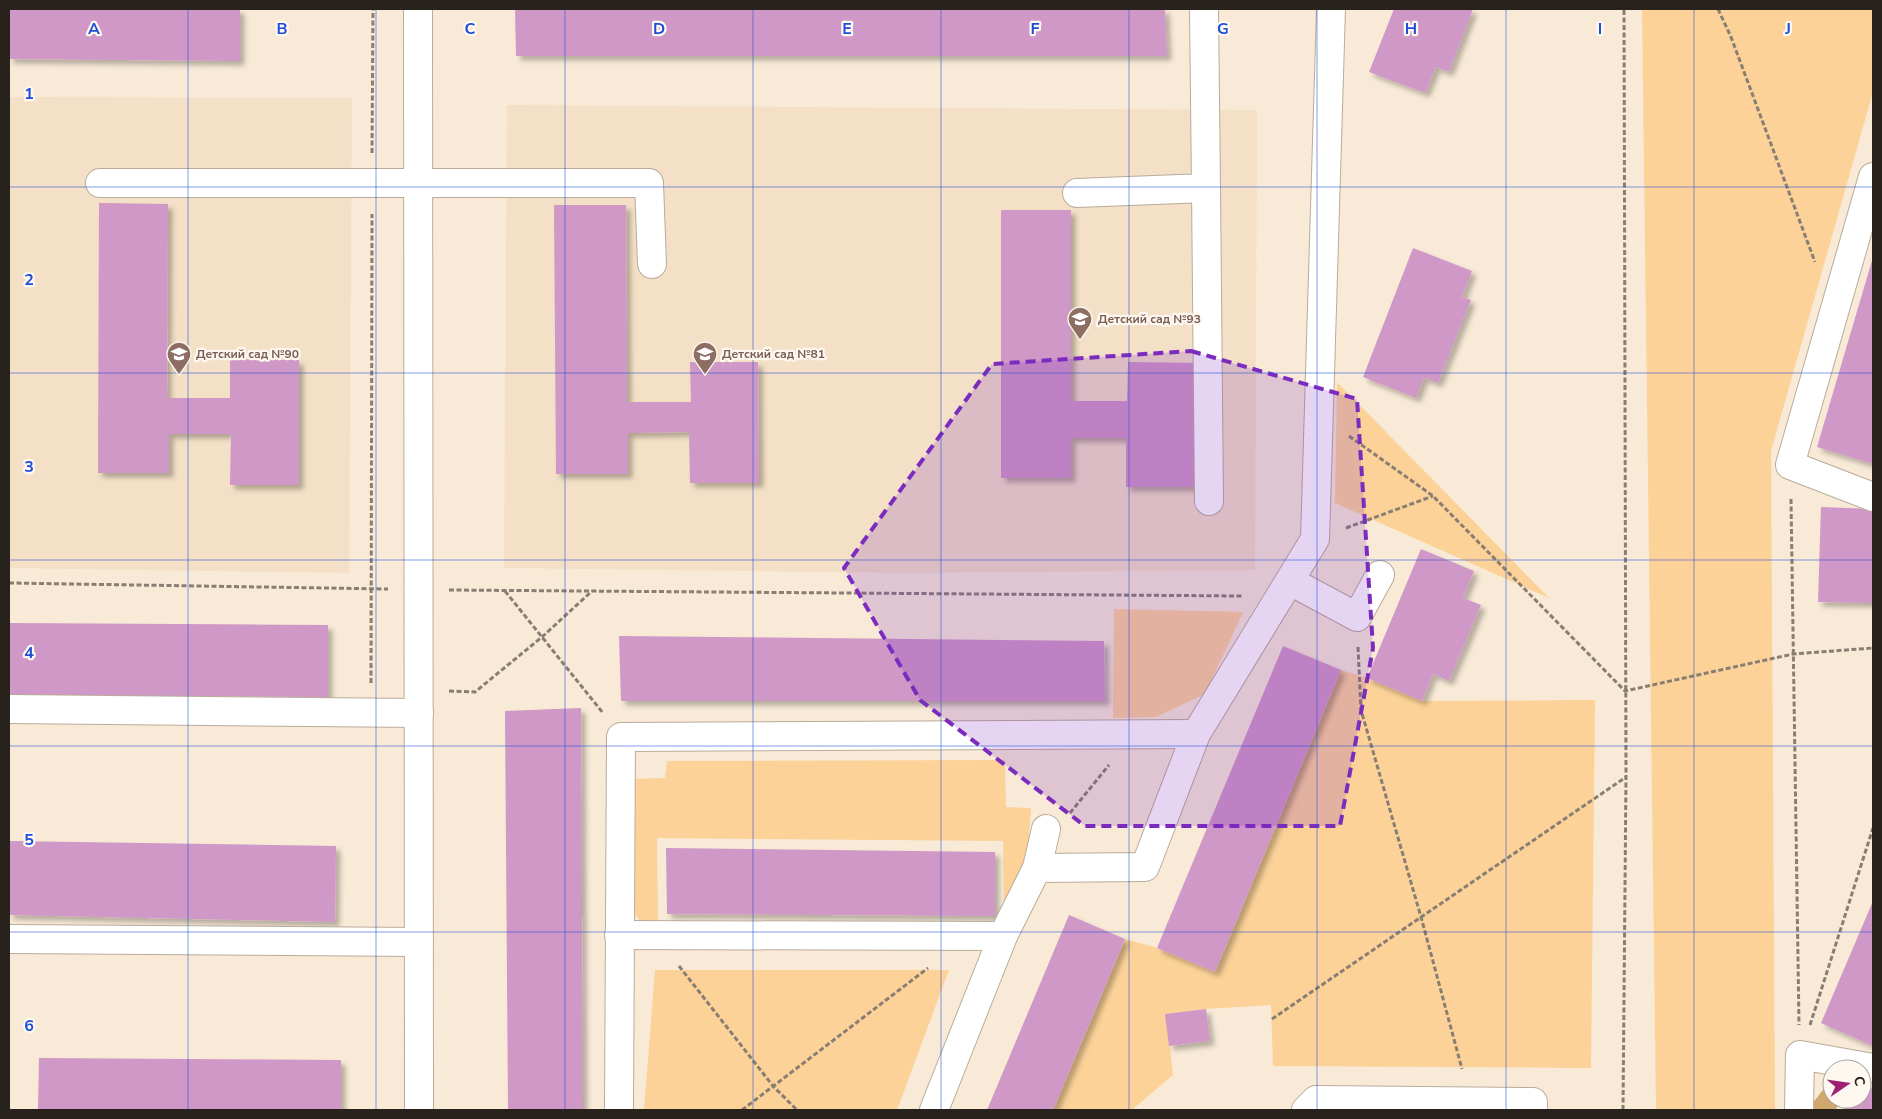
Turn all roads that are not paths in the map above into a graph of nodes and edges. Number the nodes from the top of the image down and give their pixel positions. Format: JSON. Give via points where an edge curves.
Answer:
{"nodes":[{"id":1,"x":418,"y":9,"type":"edge"},
{"id":2,"x":1204,"y":9,"type":"edge"},
{"id":3,"x":1332,"y":9,"type":"edge"},
{"id":4,"x":1873,"y":177,"type":"edge"},
{"id":5,"x":418,"y":182,"type":"junction"},
{"id":6,"x":100,"y":183,"type":"dead end"},
{"id":7,"x":1206,"y":188,"type":"junction"},
{"id":8,"x":1077,"y":193,"type":"dead end"},
{"id":9,"x":652,"y":264,"type":"dead end"},
{"id":10,"x":1873,"y":497,"type":"edge"},
{"id":11,"x":1209,"y":501,"type":"dead end"},
{"id":12,"x":1380,"y":575,"type":"dead end"},
{"id":13,"x":1285,"y":589,"type":"junction"},
{"id":14,"x":419,"y":701,"type":"junction"},
{"id":15,"x":9,"y":708,"type":"edge"},
{"id":16,"x":1196,"y":734,"type":"junction"},
{"id":17,"x":619,"y":935,"type":"junction"},
{"id":18,"x":1003,"y":936,"type":"junction"},
{"id":19,"x":9,"y":939,"type":"edge"},
{"id":20,"x":419,"y":942,"type":"junction"},
{"id":21,"x":1873,"y":1068,"type":"edge"},
{"id":22,"x":419,"y":1110,"type":"edge"},
{"id":23,"x":619,"y":1110,"type":"edge"},
{"id":24,"x":934,"y":1110,"type":"edge"},
{"id":25,"x":1306,"y":1110,"type":"edge"},
{"id":26,"x":1533,"y":1110,"type":"edge"},
{"id":27,"x":1799,"y":1110,"type":"edge"}],
"edges":[{"from":1,"to":5,"type":"lane"},
{"from":2,"to":7,"type":"lane"},
{"from":3,"to":13,"type":"lane","via":[[1315,539]]},
{"from":4,"to":10,"type":"lane","via":[[1790,465]]},
{"from":5,"to":6,"type":"lane"},
{"from":5,"to":9,"type":"lane","via":[[649,183]]},
{"from":5,"to":14,"type":"lane"},
{"from":7,"to":8,"type":"lane"},
{"from":7,"to":11,"type":"lane"},
{"from":12,"to":13,"type":"lane","via":[[1357,617]]},
{"from":13,"to":16,"type":"lane"},
{"from":14,"to":15,"type":"lane","via":[[370,713]]},
{"from":14,"to":20,"type":"lane"},
{"from":16,"to":17,"type":"lane","via":[[621,736]]},
{"from":16,"to":18,"type":"lane","via":[[1145,868],[1042,849]]},
{"from":17,"to":18,"type":"lane"},
{"from":17,"to":23,"type":"lane"},
{"from":18,"to":24,"type":"lane"},
{"from":19,"to":20,"type":"lane"},
{"from":20,"to":22,"type":"lane"},
{"from":21,"to":27,"type":"lane","via":[[1800,1055]]},
{"from":25,"to":26,"type":"lane","via":[[1316,1100],[1533,1102]]}]}
